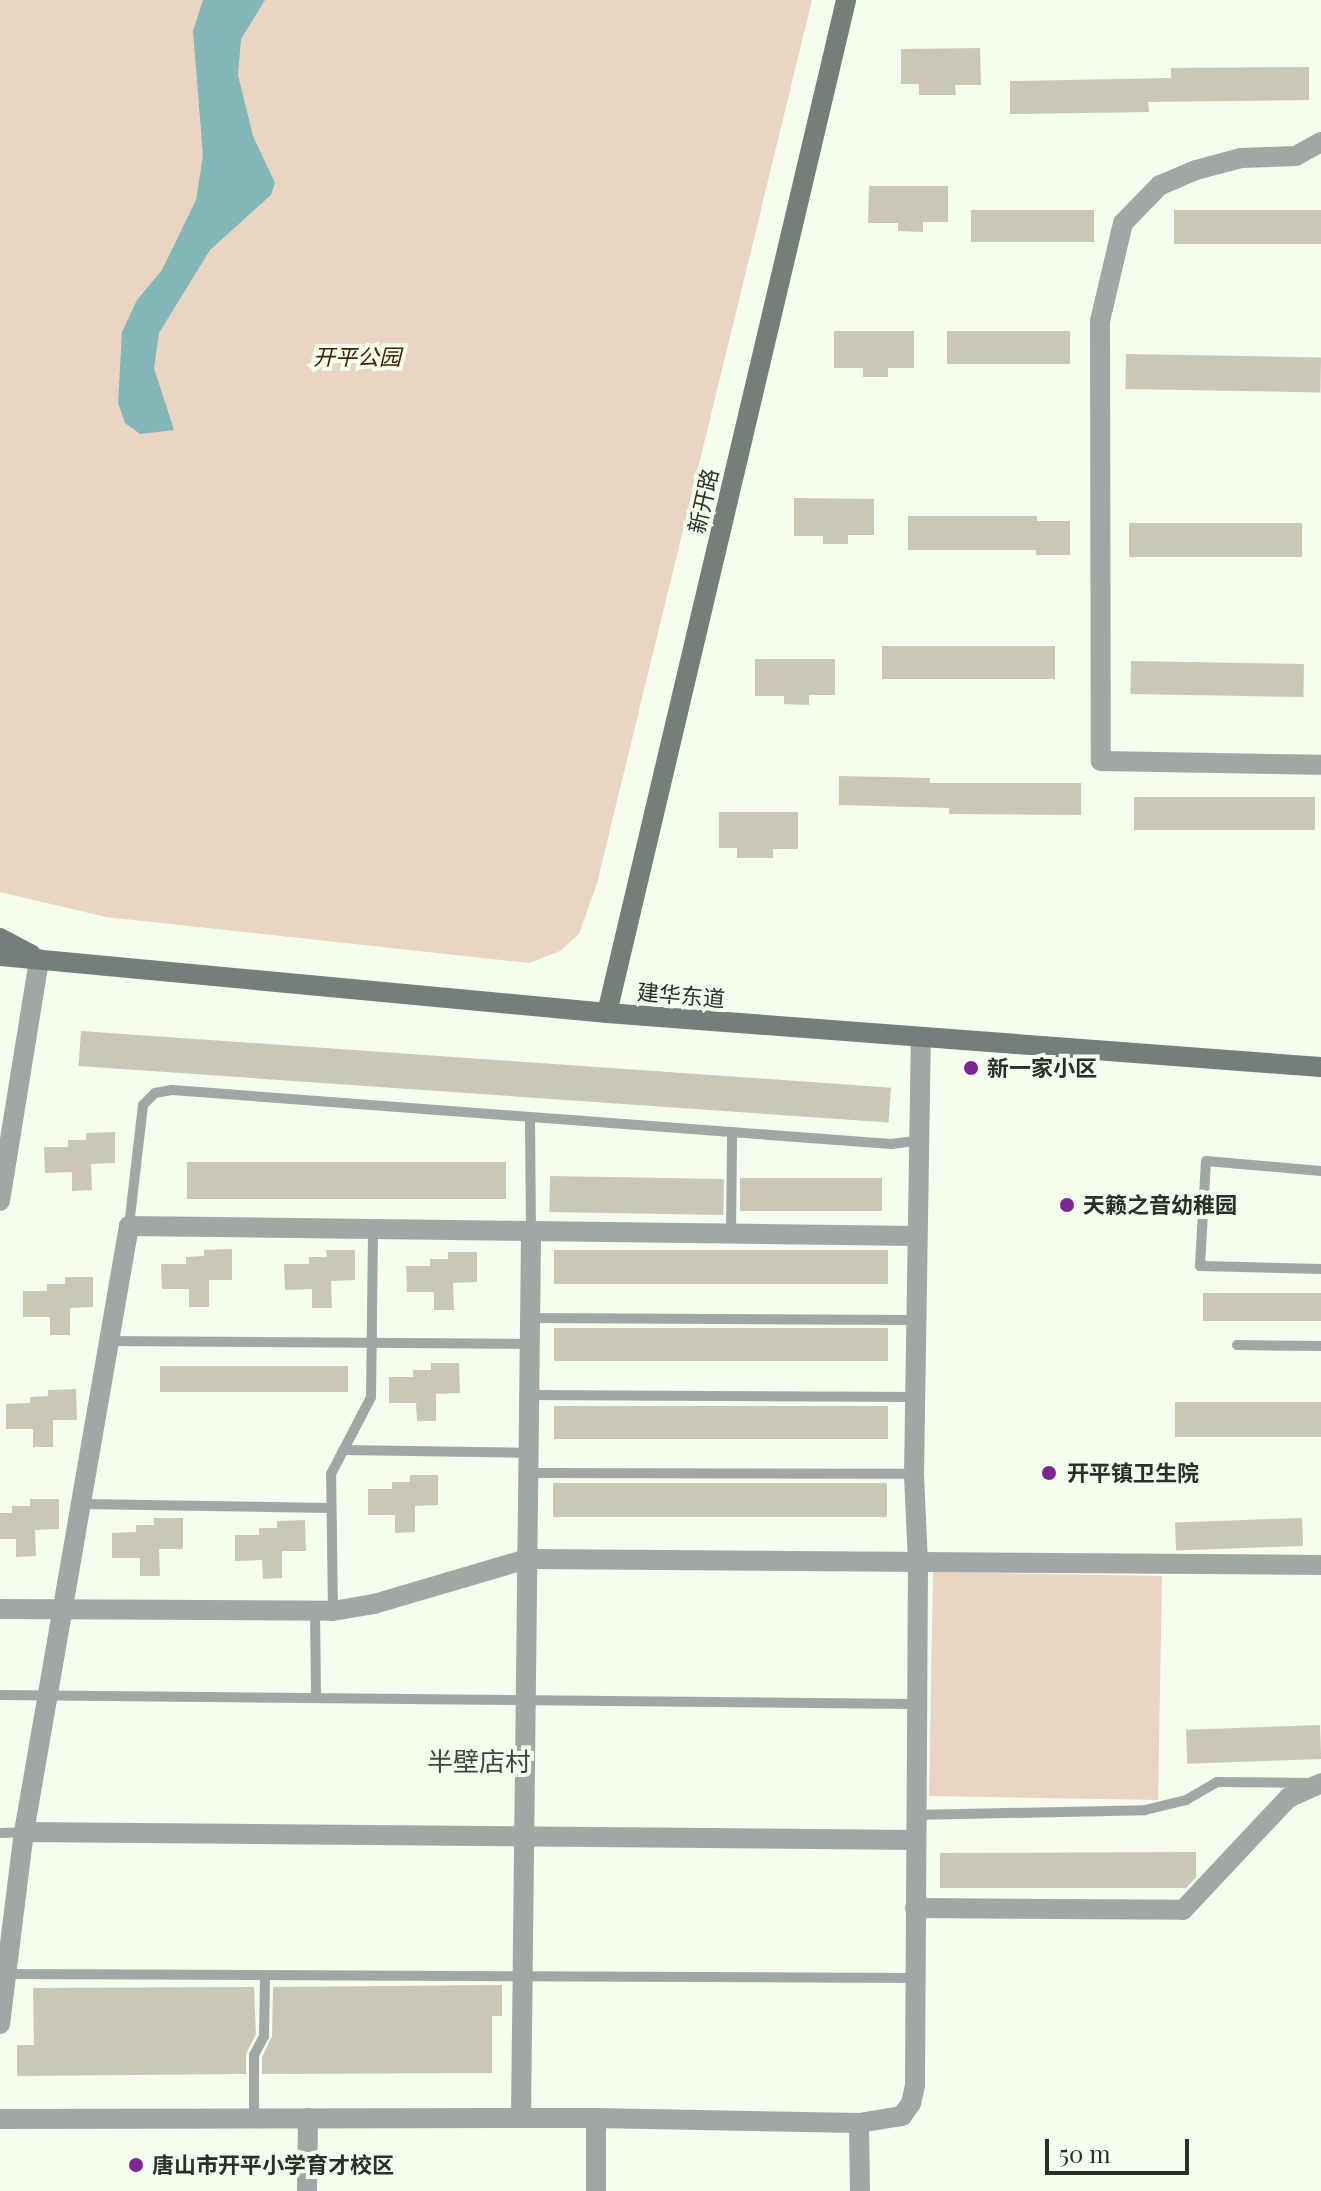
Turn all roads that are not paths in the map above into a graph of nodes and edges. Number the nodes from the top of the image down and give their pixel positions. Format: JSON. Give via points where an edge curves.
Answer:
{"nodes":[{"id":1,"x":846,"y":0,"type":"edge"},
{"id":2,"x":1321,"y":142,"type":"edge"},
{"id":3,"x":1321,"y":765,"type":"edge"},
{"id":4,"x":0,"y":938,"type":"edge"},
{"id":5,"x":0,"y":956,"type":"edge"},
{"id":6,"x":39,"y":959,"type":"junction"},
{"id":7,"x":607,"y":1013,"type":"junction"},
{"id":8,"x":921,"y":1038,"type":"junction"},
{"id":9,"x":1321,"y":1067,"type":"edge"},
{"id":10,"x":530,"y":1118,"type":"junction"},
{"id":11,"x":732,"y":1132,"type":"junction"},
{"id":12,"x":917,"y":1141,"type":"junction"},
{"id":13,"x":1321,"y":1171,"type":"edge"},
{"id":14,"x":0,"y":1201,"type":"edge"},
{"id":15,"x":129,"y":1226,"type":"junction"},
{"id":16,"x":373,"y":1228,"type":"junction"},
{"id":17,"x":531,"y":1231,"type":"junction"},
{"id":18,"x":731,"y":1234,"type":"junction"},
{"id":19,"x":917,"y":1236,"type":"junction"},
{"id":20,"x":1321,"y":1269,"type":"edge"},
{"id":21,"x":529,"y":1318,"type":"junction"},
{"id":22,"x":915,"y":1320,"type":"junction"},
{"id":23,"x":109,"y":1341,"type":"junction"},
{"id":24,"x":372,"y":1344,"type":"junction"},
{"id":25,"x":529,"y":1344,"type":"junction"},
{"id":26,"x":1237,"y":1345,"type":"dead end"},
{"id":27,"x":1321,"y":1346,"type":"edge"},
{"id":28,"x":529,"y":1395,"type":"junction"},
{"id":29,"x":915,"y":1397,"type":"junction"},
{"id":30,"x":343,"y":1450,"type":"junction"},
{"id":31,"x":528,"y":1463,"type":"junction"},
{"id":32,"x":914,"y":1474,"type":"junction"},
{"id":33,"x":82,"y":1504,"type":"junction"},
{"id":34,"x":330,"y":1508,"type":"junction"},
{"id":35,"x":527,"y":1559,"type":"junction"},
{"id":36,"x":918,"y":1563,"type":"junction"},
{"id":37,"x":1321,"y":1565,"type":"edge"},
{"id":38,"x":0,"y":1609,"type":"edge"},
{"id":39,"x":63,"y":1611,"type":"junction"},
{"id":40,"x":324,"y":1612,"type":"junction"},
{"id":41,"x":0,"y":1695,"type":"edge"},
{"id":42,"x":48,"y":1696,"type":"junction"},
{"id":43,"x":316,"y":1697,"type":"junction"},
{"id":44,"x":526,"y":1698,"type":"junction"},
{"id":45,"x":916,"y":1704,"type":"junction"},
{"id":46,"x":1321,"y":1783,"type":"edge"},
{"id":47,"x":915,"y":1815,"type":"junction"},
{"id":48,"x":24,"y":1832,"type":"junction"},
{"id":49,"x":0,"y":1833,"type":"edge"},
{"id":50,"x":524,"y":1838,"type":"junction"},
{"id":51,"x":915,"y":1840,"type":"junction"},
{"id":52,"x":915,"y":1908,"type":"junction"},
{"id":53,"x":3,"y":1974,"type":"edge"},
{"id":54,"x":265,"y":1976,"type":"junction"},
{"id":55,"x":523,"y":1977,"type":"junction"},
{"id":56,"x":914,"y":1978,"type":"junction"},
{"id":57,"x":0,"y":2024,"type":"edge"},
{"id":58,"x":308,"y":2118,"type":"junction"},
{"id":59,"x":521,"y":2118,"type":"junction"},
{"id":60,"x":596,"y":2118,"type":"junction"},
{"id":61,"x":0,"y":2119,"type":"edge"},
{"id":62,"x":254,"y":2119,"type":"junction"},
{"id":63,"x":859,"y":2123,"type":"junction"},
{"id":64,"x":307,"y":2191,"type":"edge"},
{"id":65,"x":596,"y":2191,"type":"edge"},
{"id":66,"x":860,"y":2191,"type":"edge"}],
"edges":[{"from":1,"to":7,"type":"main road","name":"新开路"},
{"from":2,"to":3,"type":"street","via":[[1296,156],[1241,158],[1196,170],[1160,185],[1135,207],[1123,223],[1104,295],[1100,415],[1101,761]]},
{"from":4,"to":6,"type":"main road","name":"建华东道"},
{"from":5,"to":6,"type":"main road","name":"建华东道"},
{"from":6,"to":7,"type":"main road","name":"建华东道"},
{"from":6,"to":14,"type":"street"},
{"from":7,"to":8,"type":"main road","name":"建华东道"},
{"from":8,"to":9,"type":"main road","name":"建华东道"},
{"from":8,"to":12,"type":"street"},
{"from":10,"to":11,"type":"lane"},
{"from":10,"to":15,"type":"lane","via":[[172,1090],[155,1093],[143,1105]]},
{"from":10,"to":17,"type":"lane"},
{"from":11,"to":12,"type":"lane","via":[[891,1144]]},
{"from":11,"to":18,"type":"lane"},
{"from":12,"to":19,"type":"street"},
{"from":13,"to":20,"type":"lane","via":[[1206,1161],[1200,1266]]},
{"from":15,"to":16,"type":"street"},
{"from":15,"to":23,"type":"street"},
{"from":16,"to":17,"type":"street"},
{"from":16,"to":24,"type":"lane"},
{"from":17,"to":18,"type":"street"},
{"from":17,"to":21,"type":"street"},
{"from":18,"to":19,"type":"street"},
{"from":19,"to":22,"type":"street"},
{"from":21,"to":22,"type":"lane"},
{"from":21,"to":25,"type":"street"},
{"from":22,"to":29,"type":"street"},
{"from":23,"to":24,"type":"lane"},
{"from":23,"to":33,"type":"street"},
{"from":24,"to":25,"type":"lane"},
{"from":24,"to":30,"type":"lane","via":[[371,1397]]},
{"from":25,"to":28,"type":"street"},
{"from":26,"to":27,"type":"lane"},
{"from":28,"to":29,"type":"lane"},
{"from":28,"to":31,"type":"street"},
{"from":29,"to":32,"type":"street"},
{"from":30,"to":31,"type":"lane"},
{"from":30,"to":34,"type":"lane","via":[[331,1474]]},
{"from":31,"to":32,"type":"lane"},
{"from":31,"to":35,"type":"street"},
{"from":32,"to":36,"type":"street"},
{"from":33,"to":34,"type":"lane"},
{"from":33,"to":39,"type":"street"},
{"from":34,"to":40,"type":"lane"},
{"from":35,"to":36,"type":"street"},
{"from":35,"to":40,"type":"street","via":[[374,1604]]},
{"from":35,"to":44,"type":"street"},
{"from":36,"to":37,"type":"street"},
{"from":36,"to":45,"type":"street"},
{"from":38,"to":39,"type":"street"},
{"from":39,"to":40,"type":"street"},
{"from":39,"to":42,"type":"street"},
{"from":40,"to":43,"type":"lane"},
{"from":41,"to":42,"type":"lane"},
{"from":42,"to":43,"type":"lane"},
{"from":42,"to":48,"type":"street"},
{"from":43,"to":44,"type":"lane"},
{"from":44,"to":45,"type":"lane"},
{"from":44,"to":50,"type":"street"},
{"from":45,"to":47,"type":"street"},
{"from":46,"to":47,"type":"lane","via":[[1217,1782],[1186,1800],[1145,1810]]},
{"from":46,"to":52,"type":"street","via":[[1288,1798],[1183,1910]]},
{"from":47,"to":51,"type":"street"},
{"from":48,"to":49,"type":"lane"},
{"from":48,"to":50,"type":"street"},
{"from":48,"to":53,"type":"street"},
{"from":50,"to":51,"type":"street"},
{"from":50,"to":55,"type":"street"},
{"from":51,"to":52,"type":"street"},
{"from":52,"to":56,"type":"street"},
{"from":53,"to":54,"type":"lane"},
{"from":53,"to":57,"type":"street"},
{"from":54,"to":55,"type":"lane"},
{"from":54,"to":62,"type":"lane","via":[[264,2036],[254,2055]]},
{"from":55,"to":56,"type":"lane"},
{"from":55,"to":59,"type":"street"},
{"from":56,"to":63,"type":"street","via":[[911,2103],[902,2116]]},
{"from":58,"to":59,"type":"street"},
{"from":58,"to":62,"type":"street"},
{"from":58,"to":64,"type":"street"},
{"from":59,"to":60,"type":"street"},
{"from":60,"to":63,"type":"street"},
{"from":60,"to":65,"type":"street"},
{"from":61,"to":62,"type":"street"},
{"from":63,"to":66,"type":"street"}]}
